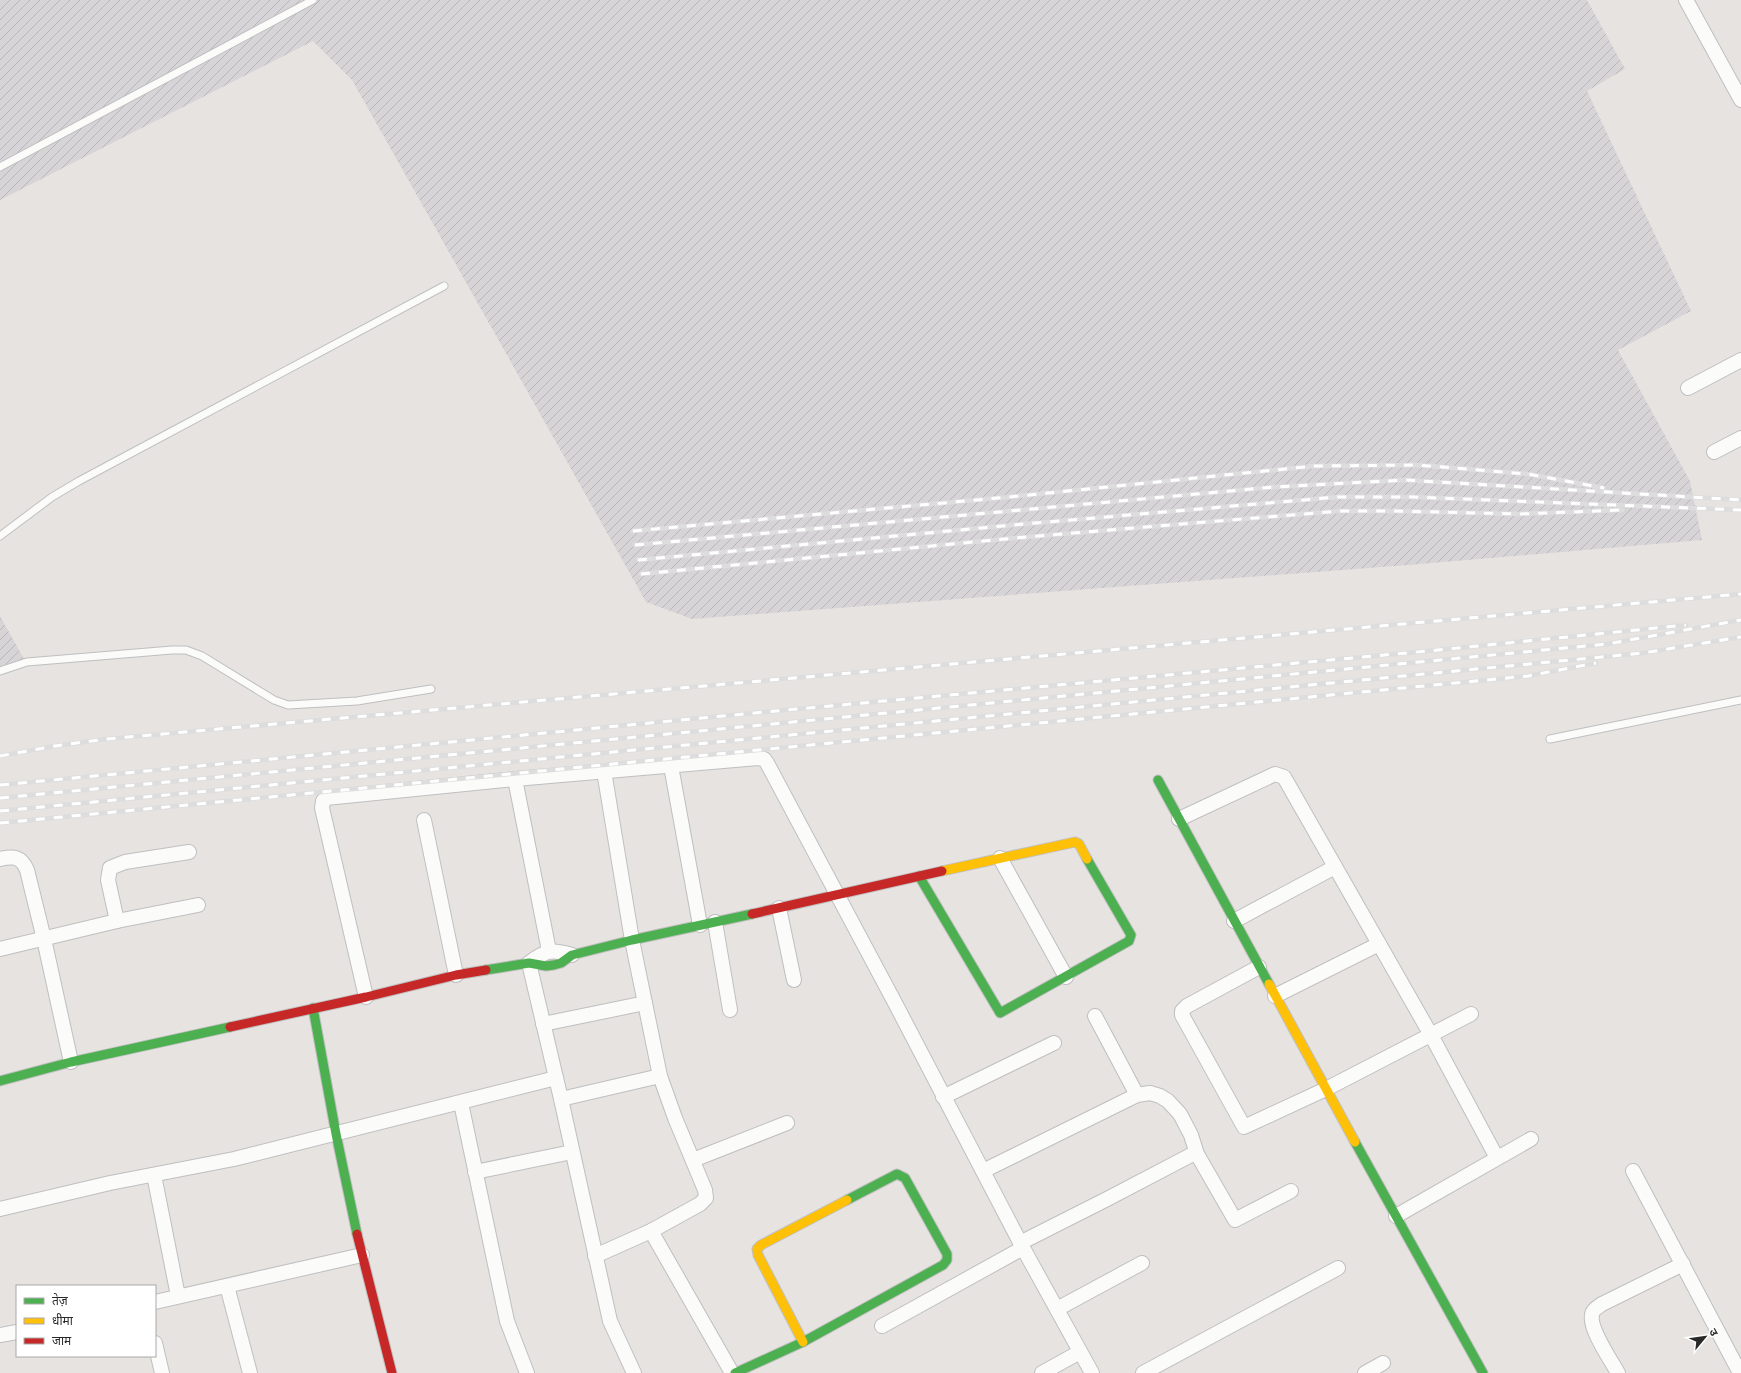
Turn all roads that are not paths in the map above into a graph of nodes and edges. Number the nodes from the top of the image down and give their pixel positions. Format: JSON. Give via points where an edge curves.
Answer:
{"nodes":[{"id":1,"x":313,"y":0,"type":"edge"},
{"id":2,"x":1686,"y":0,"type":"edge"},
{"id":3,"x":1740,"y":95,"type":"edge"},
{"id":4,"x":0,"y":166,"type":"edge"},
{"id":5,"x":444,"y":286,"type":"dead end"},
{"id":6,"x":1741,"y":360,"type":"edge"},
{"id":7,"x":1688,"y":388,"type":"dead end"},
{"id":8,"x":1741,"y":438,"type":"edge"},
{"id":9,"x":1714,"y":452,"type":"dead end"},
{"id":10,"x":0,"y":536,"type":"edge"},
{"id":11,"x":0,"y":671,"type":"edge"},
{"id":12,"x":431,"y":689,"type":"dead end"},
{"id":13,"x":1741,"y":700,"type":"edge"},
{"id":14,"x":1550,"y":739,"type":"dead end"},
{"id":15,"x":671,"y":766,"type":"junction"},
{"id":16,"x":604,"y":771,"type":"junction"},
{"id":17,"x":515,"y":779,"type":"junction"},
{"id":18,"x":1158,"y":780,"type":"dead end"},
{"id":19,"x":1179,"y":819,"type":"junction"},
{"id":20,"x":424,"y":820,"type":"dead end"},
{"id":21,"x":189,"y":852,"type":"dead end"},
{"id":22,"x":1000,"y":858,"type":"junction"},
{"id":23,"x":0,"y":859,"type":"edge"},
{"id":24,"x":1335,"y":866,"type":"junction"},
{"id":25,"x":919,"y":876,"type":"junction"},
{"id":26,"x":836,"y":894,"type":"junction"},
{"id":27,"x":198,"y":905,"type":"dead end"},
{"id":28,"x":779,"y":908,"type":"junction"},
{"id":29,"x":117,"y":921,"type":"junction"},
{"id":30,"x":1234,"y":921,"type":"junction"},
{"id":31,"x":715,"y":922,"type":"junction"},
{"id":32,"x":700,"y":925,"type":"junction"},
{"id":33,"x":44,"y":939,"type":"junction"},
{"id":34,"x":632,"y":940,"type":"junction"},
{"id":35,"x":1379,"y":944,"type":"junction"},
{"id":36,"x":0,"y":949,"type":"edge"},
{"id":37,"x":549,"y":951,"type":"junction"},
{"id":38,"x":572,"y":955,"type":"junction"},
{"id":39,"x":529,"y":963,"type":"junction"},
{"id":40,"x":1260,"y":967,"type":"junction"},
{"id":41,"x":456,"y":975,"type":"junction"},
{"id":42,"x":1066,"y":977,"type":"junction"},
{"id":43,"x":794,"y":980,"type":"dead end"},
{"id":44,"x":1275,"y":996,"type":"junction"},
{"id":45,"x":366,"y":997,"type":"junction"},
{"id":46,"x":645,"y":1003,"type":"junction"},
{"id":47,"x":313,"y":1008,"type":"junction"},
{"id":48,"x":730,"y":1010,"type":"dead end"},
{"id":49,"x":1471,"y":1014,"type":"dead end"},
{"id":50,"x":1095,"y":1016,"type":"dead end"},
{"id":51,"x":543,"y":1024,"type":"junction"},
{"id":52,"x":1431,"y":1035,"type":"junction"},
{"id":53,"x":1054,"y":1043,"type":"dead end"},
{"id":54,"x":71,"y":1062,"type":"junction"},
{"id":55,"x":660,"y":1076,"type":"junction"},
{"id":56,"x":556,"y":1078,"type":"junction"},
{"id":57,"x":0,"y":1081,"type":"edge"},
{"id":58,"x":1326,"y":1089,"type":"junction"},
{"id":59,"x":1136,"y":1095,"type":"junction"},
{"id":60,"x":943,"y":1097,"type":"junction"},
{"id":61,"x":561,"y":1099,"type":"junction"},
{"id":62,"x":461,"y":1103,"type":"junction"},
{"id":63,"x":787,"y":1123,"type":"dead end"},
{"id":64,"x":336,"y":1134,"type":"junction"},
{"id":65,"x":1531,"y":1139,"type":"dead end"},
{"id":66,"x":572,"y":1152,"type":"junction"},
{"id":67,"x":1196,"y":1154,"type":"junction"},
{"id":68,"x":1497,"y":1158,"type":"junction"},
{"id":69,"x":693,"y":1160,"type":"junction"},
{"id":70,"x":983,"y":1171,"type":"junction"},
{"id":71,"x":1633,"y":1171,"type":"dead end"},
{"id":72,"x":475,"y":1172,"type":"junction"},
{"id":73,"x":154,"y":1175,"type":"junction"},
{"id":74,"x":1291,"y":1191,"type":"dead end"},
{"id":75,"x":0,"y":1209,"type":"edge"},
{"id":76,"x":1396,"y":1216,"type":"junction"},
{"id":77,"x":652,"y":1230,"type":"junction"},
{"id":78,"x":1021,"y":1245,"type":"junction"},
{"id":79,"x":362,"y":1255,"type":"junction"},
{"id":80,"x":595,"y":1256,"type":"junction"},
{"id":81,"x":1142,"y":1263,"type":"dead end"},
{"id":82,"x":1683,"y":1264,"type":"junction"},
{"id":83,"x":1338,"y":1268,"type":"dead end"},
{"id":84,"x":227,"y":1286,"type":"junction"},
{"id":85,"x":178,"y":1296,"type":"junction"},
{"id":86,"x":156,"y":1302,"type":"edge"},
{"id":87,"x":1057,"y":1309,"type":"junction"},
{"id":88,"x":882,"y":1326,"type":"dead end"},
{"id":89,"x":16,"y":1332,"type":"edge"},
{"id":90,"x":0,"y":1335,"type":"edge"},
{"id":91,"x":803,"y":1342,"type":"junction"},
{"id":92,"x":156,"y":1347,"type":"edge"},
{"id":93,"x":1080,"y":1352,"type":"junction"},
{"id":94,"x":1383,"y":1363,"type":"dead end"},
{"id":95,"x":739,"y":1372,"type":"edge"},
{"id":96,"x":162,"y":1373,"type":"edge"},
{"id":97,"x":250,"y":1373,"type":"edge"},
{"id":98,"x":392,"y":1373,"type":"edge"},
{"id":99,"x":527,"y":1373,"type":"edge"},
{"id":100,"x":634,"y":1373,"type":"edge"},
{"id":101,"x":1042,"y":1373,"type":"edge"},
{"id":102,"x":1092,"y":1373,"type":"edge"},
{"id":103,"x":1143,"y":1373,"type":"edge"},
{"id":104,"x":1365,"y":1373,"type":"edge"},
{"id":105,"x":1483,"y":1373,"type":"edge"},
{"id":106,"x":1618,"y":1373,"type":"edge"},
{"id":107,"x":1740,"y":1373,"type":"edge"}],
"edges":[{"from":1,"to":4,"type":"lane"},
{"from":2,"to":3,"type":"street"},
{"from":5,"to":10,"type":"lane","via":[[79,481],[52,497]]},
{"from":6,"to":7,"type":"street"},
{"from":8,"to":9,"type":"street"},
{"from":11,"to":12,"type":"lane","via":[[27,662],[186,650],[202,656],[274,700],[288,705],[358,701]]},
{"from":13,"to":14,"type":"lane"},
{"from":15,"to":16,"type":"street"},
{"from":15,"to":26,"type":"street","via":[[764,759]]},
{"from":15,"to":32,"type":"street"},
{"from":16,"to":17,"type":"street"},
{"from":16,"to":34,"type":"street"},
{"from":17,"to":37,"type":"street"},
{"from":17,"to":45,"type":"street","via":[[326,798],[323,801],[322,808]]},
{"from":18,"to":19,"type":"street"},
{"from":19,"to":24,"type":"street","via":[[1275,774],[1280,775],[1284,777]]},
{"from":19,"to":30,"type":"street"},
{"from":20,"to":41,"type":"street"},
{"from":21,"to":29,"type":"street","via":[[125,862],[110,868],[108,880]]},
{"from":22,"to":25,"type":"street"},
{"from":22,"to":42,"type":"street"},
{"from":22,"to":42,"type":"street","via":[[1077,842],[1131,934],[1129,941]]},
{"from":23,"to":33,"type":"street","via":[[13,856],[24,863]]},
{"from":24,"to":30,"type":"street"},
{"from":24,"to":35,"type":"street"},
{"from":25,"to":26,"type":"street"},
{"from":25,"to":42,"type":"street","via":[[998,1012],[1004,1012]]},
{"from":26,"to":28,"type":"street"},
{"from":26,"to":60,"type":"street"},
{"from":27,"to":29,"type":"street"},
{"from":28,"to":31,"type":"street"},
{"from":28,"to":43,"type":"street"},
{"from":29,"to":33,"type":"street"},
{"from":30,"to":40,"type":"street"},
{"from":31,"to":32,"type":"street"},
{"from":31,"to":48,"type":"street"},
{"from":32,"to":34,"type":"street"},
{"from":33,"to":36,"type":"street"},
{"from":33,"to":54,"type":"street"},
{"from":34,"to":38,"type":"street"},
{"from":34,"to":46,"type":"street"},
{"from":35,"to":44,"type":"street"},
{"from":35,"to":52,"type":"street"},
{"from":37,"to":38,"type":"street"},
{"from":37,"to":39,"type":"street"},
{"from":38,"to":39,"type":"street","via":[[554,965]]},
{"from":39,"to":41,"type":"street"},
{"from":39,"to":51,"type":"street"},
{"from":40,"to":44,"type":"street"},
{"from":40,"to":58,"type":"street","via":[[1184,1008],[1182,1015],[1244,1127]]},
{"from":41,"to":45,"type":"street"},
{"from":44,"to":58,"type":"street"},
{"from":45,"to":47,"type":"street"},
{"from":46,"to":51,"type":"street"},
{"from":46,"to":55,"type":"street"},
{"from":47,"to":54,"type":"street"},
{"from":47,"to":64,"type":"street"},
{"from":49,"to":52,"type":"street"},
{"from":50,"to":59,"type":"street"},
{"from":51,"to":56,"type":"street"},
{"from":52,"to":58,"type":"street"},
{"from":52,"to":68,"type":"street"},
{"from":53,"to":60,"type":"street"},
{"from":54,"to":57,"type":"street"},
{"from":55,"to":61,"type":"street"},
{"from":55,"to":69,"type":"street"},
{"from":56,"to":61,"type":"street"},
{"from":56,"to":62,"type":"street"},
{"from":58,"to":76,"type":"street"},
{"from":59,"to":67,"type":"street","via":[[1150,1093],[1168,1101],[1180,1114],[1191,1135]]},
{"from":59,"to":70,"type":"street"},
{"from":60,"to":70,"type":"street"},
{"from":61,"to":66,"type":"street"},
{"from":62,"to":64,"type":"street"},
{"from":62,"to":72,"type":"street"},
{"from":63,"to":69,"type":"street"},
{"from":64,"to":73,"type":"street"},
{"from":64,"to":79,"type":"street"},
{"from":65,"to":68,"type":"street"},
{"from":66,"to":72,"type":"street"},
{"from":66,"to":80,"type":"street"},
{"from":67,"to":74,"type":"street","via":[[1235,1220]]},
{"from":67,"to":78,"type":"street"},
{"from":68,"to":76,"type":"street"},
{"from":69,"to":77,"type":"street","via":[[706,1198],[700,1204]]},
{"from":70,"to":78,"type":"street"},
{"from":71,"to":82,"type":"street"},
{"from":72,"to":99,"type":"street","via":[[507,1321]]},
{"from":73,"to":75,"type":"street"},
{"from":73,"to":85,"type":"street"},
{"from":76,"to":105,"type":"street"},
{"from":77,"to":80,"type":"street"},
{"from":77,"to":95,"type":"street"},
{"from":78,"to":87,"type":"street"},
{"from":78,"to":88,"type":"street"},
{"from":79,"to":84,"type":"street"},
{"from":79,"to":98,"type":"street"},
{"from":80,"to":100,"type":"street","via":[[610,1322]]},
{"from":81,"to":87,"type":"street"},
{"from":82,"to":106,"type":"street","via":[[1602,1304],[1592,1314],[1592,1324]]},
{"from":82,"to":107,"type":"street"},
{"from":83,"to":103,"type":"street"},
{"from":84,"to":85,"type":"street"},
{"from":84,"to":97,"type":"street"},
{"from":85,"to":86,"type":"street"},
{"from":87,"to":93,"type":"street"},
{"from":89,"to":90,"type":"street"},
{"from":91,"to":91,"type":"street","via":[[757,1249],[897,1174],[905,1178],[947,1254],[947,1260],[943,1266]]},
{"from":91,"to":95,"type":"street"},
{"from":92,"to":96,"type":"street"},
{"from":93,"to":101,"type":"street"},
{"from":93,"to":102,"type":"street"},
{"from":94,"to":104,"type":"street"}]}
